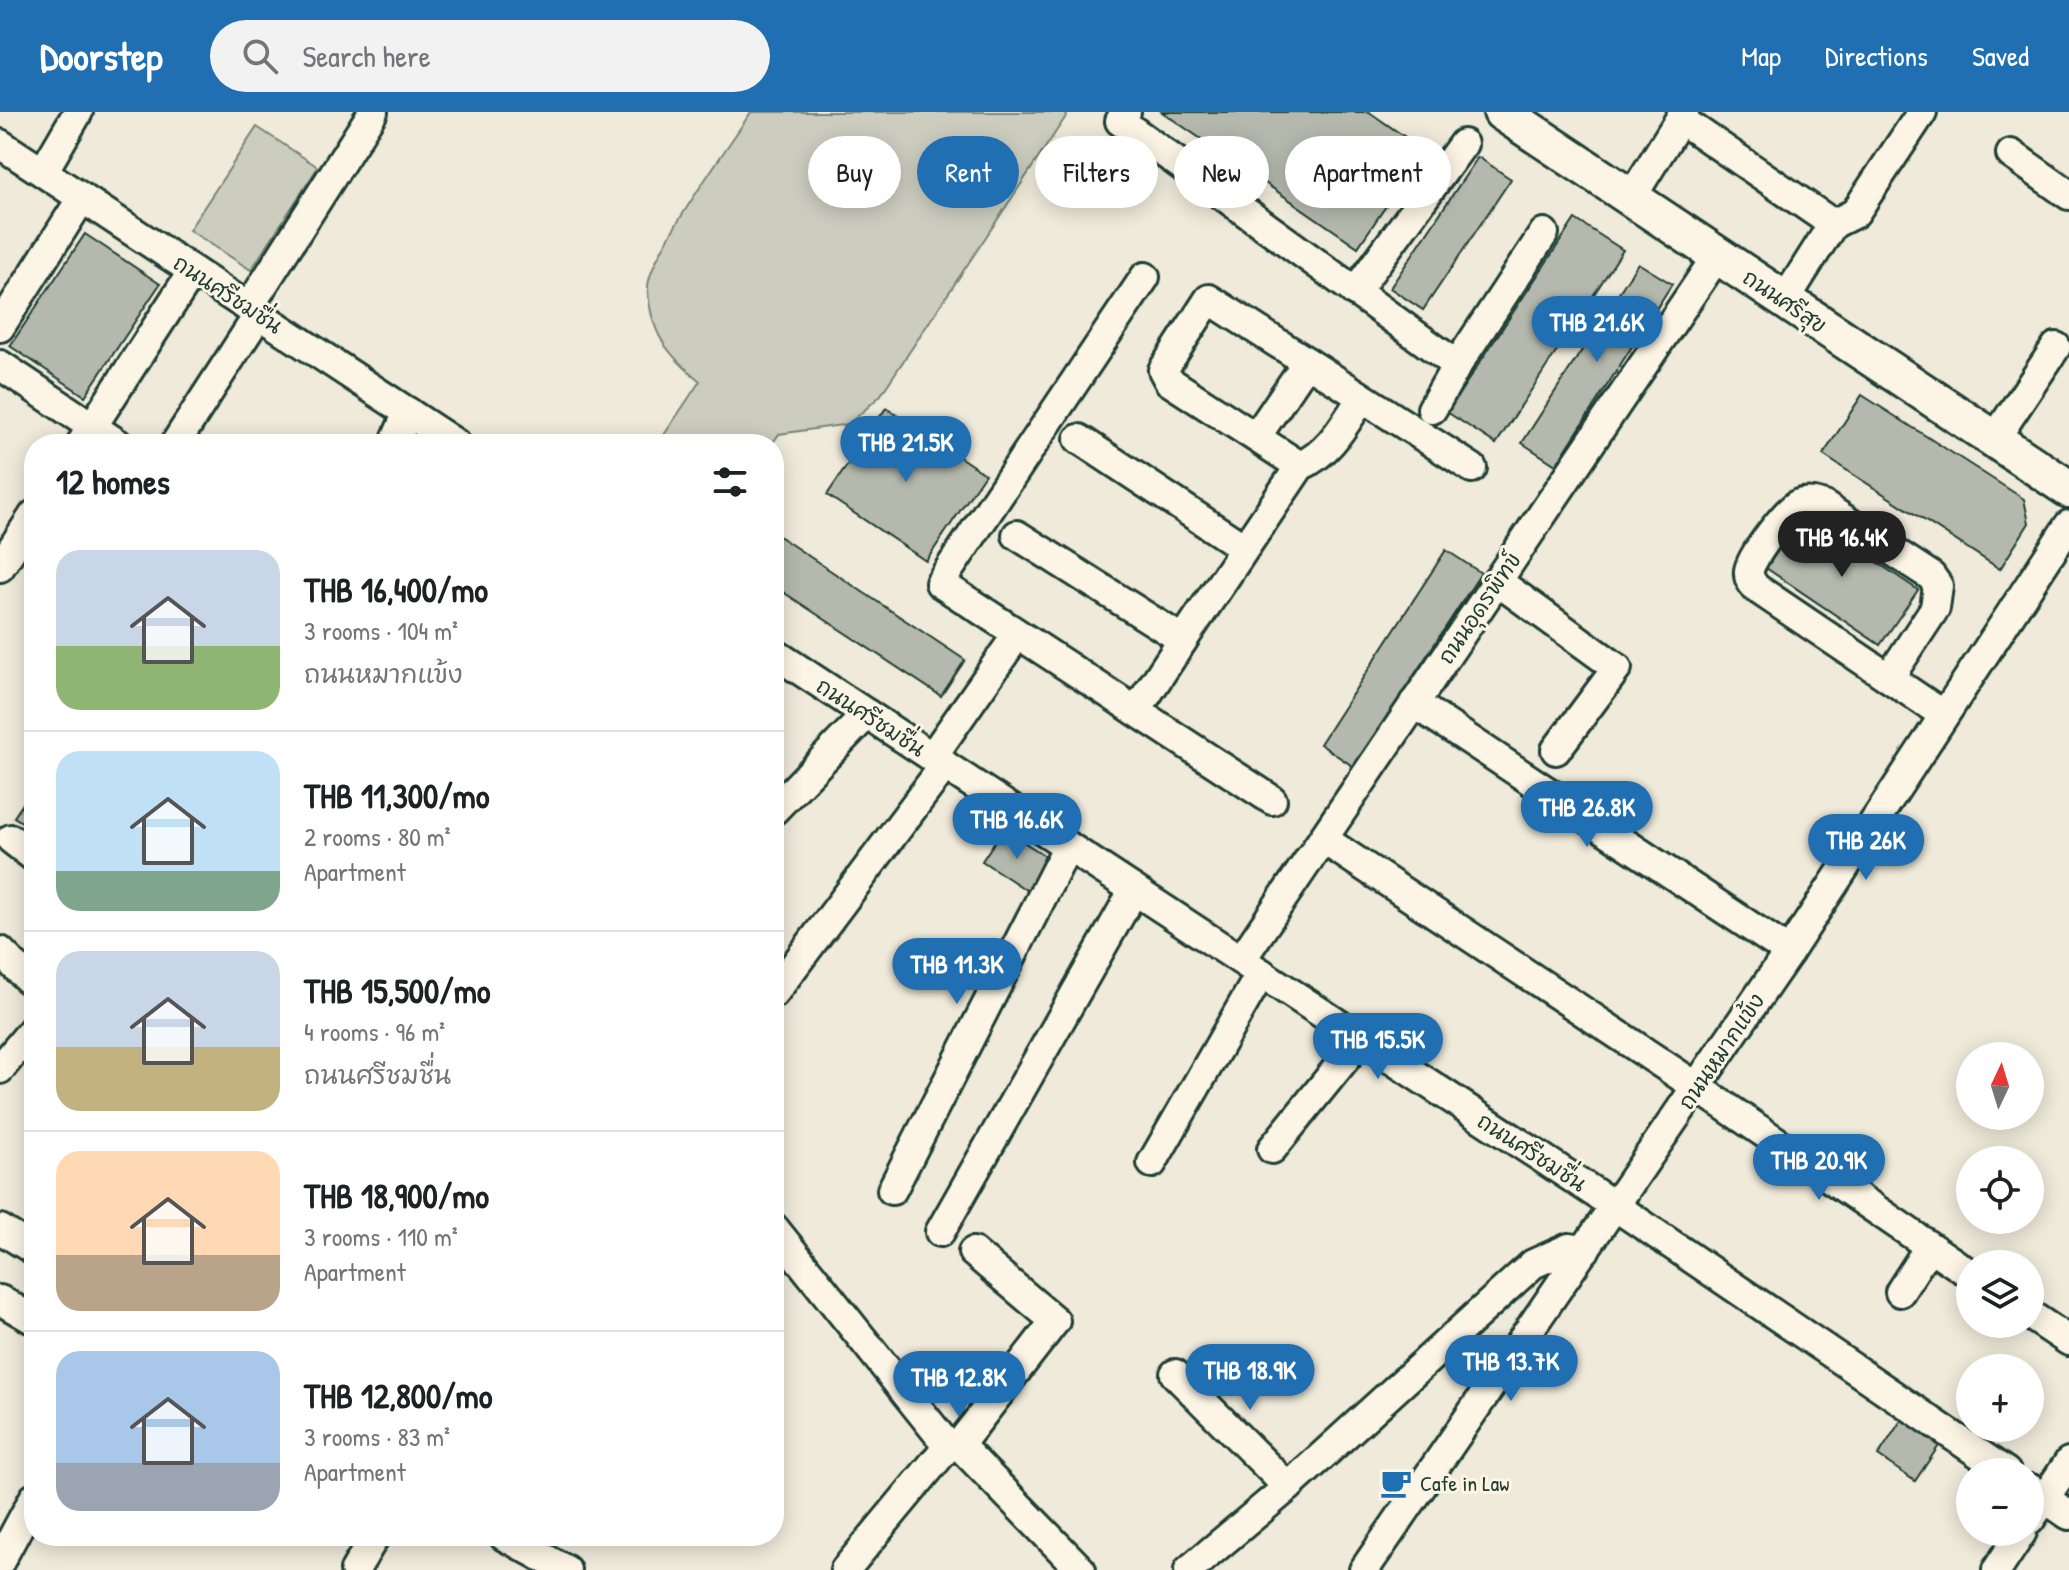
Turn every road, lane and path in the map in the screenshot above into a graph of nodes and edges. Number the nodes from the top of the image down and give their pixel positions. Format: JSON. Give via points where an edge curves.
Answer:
{"nodes":[{"id":1,"x":78,"y":112,"type":"edge"},
{"id":2,"x":373,"y":112,"type":"edge"},
{"id":3,"x":1126,"y":112,"type":"edge"},
{"id":4,"x":1502,"y":112,"type":"edge"},
{"id":5,"x":1922,"y":112,"type":"edge"},
{"id":6,"x":1682,"y":116,"type":"edge"},
{"id":7,"x":0,"y":144,"type":"edge"},
{"id":8,"x":1463,"y":144,"type":"dead end"},
{"id":9,"x":2011,"y":154,"type":"dead end"},
{"id":10,"x":43,"y":172,"type":"junction"},
{"id":11,"x":2069,"y":195,"type":"edge"},
{"id":12,"x":82,"y":198,"type":"junction"},
{"id":13,"x":1631,"y":198,"type":"junction"},
{"id":14,"x":1833,"y":224,"type":"junction"},
{"id":15,"x":1544,"y":233,"type":"dead end"},
{"id":16,"x":1717,"y":256,"type":"junction"},
{"id":17,"x":193,"y":271,"type":"junction"},
{"id":18,"x":1145,"y":277,"type":"dead end"},
{"id":19,"x":1355,"y":292,"type":"junction"},
{"id":20,"x":1785,"y":300,"type":"junction"},
{"id":21,"x":254,"y":311,"type":"junction"},
{"id":22,"x":0,"y":327,"type":"edge"},
{"id":23,"x":2056,"y":347,"type":"dead end"},
{"id":24,"x":1307,"y":362,"type":"junction"},
{"id":25,"x":0,"y":365,"type":"edge"},
{"id":26,"x":1457,"y":365,"type":"junction"},
{"id":27,"x":1362,"y":398,"type":"junction"},
{"id":28,"x":1432,"y":409,"type":"dead end"},
{"id":29,"x":408,"y":412,"type":"junction"},
{"id":30,"x":86,"y":434,"type":"edge"},
{"id":31,"x":88,"y":434,"type":"edge"},
{"id":32,"x":181,"y":434,"type":"edge"},
{"id":33,"x":398,"y":434,"type":"edge"},
{"id":34,"x":441,"y":434,"type":"edge"},
{"id":35,"x":1256,"y":437,"type":"junction"},
{"id":36,"x":1079,"y":439,"type":"dead end"},
{"id":37,"x":1994,"y":440,"type":"junction"},
{"id":38,"x":1300,"y":466,"type":"junction"},
{"id":39,"x":1472,"y":468,"type":"dead end"},
{"id":40,"x":2069,"y":489,"type":"edge"},
{"id":41,"x":2069,"y":525,"type":"edge"},
{"id":42,"x":24,"y":530,"type":"edge"},
{"id":43,"x":1017,"y":535,"type":"dead end"},
{"id":44,"x":1244,"y":548,"type":"junction"},
{"id":45,"x":0,"y":567,"type":"edge"},
{"id":46,"x":1497,"y":581,"type":"junction"},
{"id":47,"x":1017,"y":635,"type":"junction"},
{"id":48,"x":1183,"y":640,"type":"junction"},
{"id":49,"x":784,"y":660,"type":"edge"},
{"id":50,"x":1889,"y":678,"type":"junction"},
{"id":51,"x":1414,"y":703,"type":"junction"},
{"id":52,"x":1136,"y":711,"type":"junction"},
{"id":53,"x":867,"y":714,"type":"junction"},
{"id":54,"x":1944,"y":715,"type":"junction"},
{"id":55,"x":1556,"y":750,"type":"dead end"},
{"id":56,"x":938,"y":761,"type":"junction"},
{"id":57,"x":784,"y":800,"type":"edge"},
{"id":58,"x":1272,"y":800,"type":"dead end"},
{"id":59,"x":11,"y":839,"type":"dead end"},
{"id":60,"x":1323,"y":839,"type":"junction"},
{"id":61,"x":1068,"y":846,"type":"junction"},
{"id":62,"x":24,"y":849,"type":"edge"},
{"id":63,"x":1134,"y":890,"type":"junction"},
{"id":64,"x":0,"y":951,"type":"edge"},
{"id":65,"x":1789,"y":952,"type":"junction"},
{"id":66,"x":1251,"y":967,"type":"junction"},
{"id":67,"x":24,"y":975,"type":"edge"},
{"id":68,"x":784,"y":979,"type":"edge"},
{"id":69,"x":1361,"y":1039,"type":"junction"},
{"id":70,"x":24,"y":1040,"type":"edge"},
{"id":71,"x":0,"y":1069,"type":"edge"},
{"id":72,"x":1697,"y":1087,"type":"junction"},
{"id":73,"x":1272,"y":1149,"type":"dead end"},
{"id":74,"x":1152,"y":1163,"type":"dead end"},
{"id":75,"x":892,"y":1190,"type":"dead end"},
{"id":76,"x":1615,"y":1206,"type":"junction"},
{"id":77,"x":0,"y":1229,"type":"edge"},
{"id":78,"x":940,"y":1232,"type":"dead end"},
{"id":79,"x":784,"y":1240,"type":"edge"},
{"id":80,"x":24,"y":1244,"type":"edge"},
{"id":81,"x":1929,"y":1247,"type":"junction"},
{"id":82,"x":1585,"y":1250,"type":"junction"},
{"id":83,"x":973,"y":1252,"type":"dead end"},
{"id":84,"x":1956,"y":1265,"type":"edge"},
{"id":85,"x":1900,"y":1292,"type":"dead end"},
{"id":86,"x":0,"y":1300,"type":"edge"},
{"id":87,"x":24,"y":1314,"type":"edge"},
{"id":88,"x":2044,"y":1324,"type":"edge"},
{"id":89,"x":2069,"y":1341,"type":"edge"},
{"id":90,"x":1175,"y":1374,"type":"dead end"},
{"id":91,"x":954,"y":1445,"type":"junction"},
{"id":92,"x":1985,"y":1458,"type":"edge"},
{"id":93,"x":2069,"y":1462,"type":"edge"},
{"id":94,"x":1288,"y":1487,"type":"junction"},
{"id":95,"x":2044,"y":1491,"type":"edge"},
{"id":96,"x":2044,"y":1505,"type":"edge"},
{"id":97,"x":2069,"y":1515,"type":"edge"},
{"id":98,"x":24,"y":1517,"type":"edge"},
{"id":99,"x":369,"y":1546,"type":"edge"},
{"id":100,"x":522,"y":1546,"type":"edge"},
{"id":101,"x":2013,"y":1546,"type":"edge"},
{"id":102,"x":0,"y":1561,"type":"edge"},
{"id":103,"x":355,"y":1570,"type":"edge"},
{"id":104,"x":566,"y":1570,"type":"edge"},
{"id":105,"x":845,"y":1570,"type":"edge"},
{"id":106,"x":1081,"y":1570,"type":"edge"},
{"id":107,"x":1189,"y":1570,"type":"edge"},
{"id":108,"x":1364,"y":1570,"type":"edge"},
{"id":109,"x":1997,"y":1570,"type":"edge"}],
"edges":[{"from":1,"to":10,"type":"street"},
{"from":2,"to":21,"type":"street"},
{"from":3,"to":19,"type":"street","via":[[1120,121]]},
{"from":4,"to":13,"type":"main road","name":"ถนนศรีสุข"},
{"from":5,"to":14,"type":"street","via":[[1855,213]]},
{"from":6,"to":13,"type":"street"},
{"from":6,"to":14,"type":"street"},
{"from":7,"to":10,"type":"street","name":"ถนนศรีชมชื่น"},
{"from":8,"to":19,"type":"street"},
{"from":9,"to":11,"type":"street"},
{"from":10,"to":12,"type":"street","name":"ถนนศรีชมชื่น"},
{"from":12,"to":17,"type":"street","name":"ถนนศรีชมชื่น"},
{"from":12,"to":22,"type":"street"},
{"from":13,"to":16,"type":"main road","name":"ถนนศรีสุข"},
{"from":14,"to":20,"type":"street"},
{"from":15,"to":26,"type":"street"},
{"from":16,"to":20,"type":"main road","name":"ถนนศรีสุข"},
{"from":16,"to":46,"type":"street","name":"ถนนอุดรพิทข์"},
{"from":17,"to":21,"type":"street","name":"ถนนศรีชมชื่น"},
{"from":17,"to":31,"type":"street"},
{"from":18,"to":47,"type":"street","via":[[940,583]]},
{"from":19,"to":26,"type":"street"},
{"from":20,"to":37,"type":"main road","name":"ถนนศรีสุข"},
{"from":21,"to":29,"type":"street","name":"ถนนศรีชมชื่น"},
{"from":21,"to":32,"type":"street"},
{"from":23,"to":37,"type":"street"},
{"from":24,"to":27,"type":"street"},
{"from":24,"to":35,"type":"street"},
{"from":24,"to":35,"type":"street","via":[[1209,299],[1163,370],[1169,381]]},
{"from":25,"to":30,"type":"street"},
{"from":26,"to":28,"type":"street"},
{"from":27,"to":38,"type":"street","via":[[1329,446]]},
{"from":27,"to":39,"type":"street"},
{"from":29,"to":33,"type":"street"},
{"from":29,"to":34,"type":"street","name":"ถนนศรีชมชื่น"},
{"from":35,"to":38,"type":"street"},
{"from":36,"to":44,"type":"street"},
{"from":37,"to":40,"type":"main road","name":"ถนนศรีสุข"},
{"from":38,"to":44,"type":"street"},
{"from":41,"to":54,"type":"street","name":"ถนนหมากแข้ง"},
{"from":42,"to":45,"type":"street"},
{"from":43,"to":48,"type":"street"},
{"from":44,"to":48,"type":"street"},
{"from":46,"to":51,"type":"street","name":"ถนนอุดรพิทข์"},
{"from":46,"to":55,"type":"street","via":[[1617,668]]},
{"from":47,"to":52,"type":"street"},
{"from":47,"to":56,"type":"street"},
{"from":48,"to":52,"type":"street"},
{"from":49,"to":53,"type":"street","name":"ถนนศรีชมชื่น"},
{"from":50,"to":50,"type":"street","via":[[1750,579],[1754,559],[1798,504],[1824,506],[1931,576],[1938,586],[1935,608]]},
{"from":50,"to":54,"type":"street"},
{"from":51,"to":60,"type":"street","name":"ถนนอุดรพิทข์"},
{"from":51,"to":65,"type":"street"},
{"from":52,"to":58,"type":"street"},
{"from":53,"to":56,"type":"street","name":"ถนนศรีชมชื่น"},
{"from":53,"to":57,"type":"street"},
{"from":54,"to":65,"type":"street","name":"ถนนหมากแข้ง"},
{"from":56,"to":61,"type":"street","name":"ถนนศรีชมชื่น"},
{"from":56,"to":68,"type":"street"},
{"from":59,"to":62,"type":"street"},
{"from":60,"to":66,"type":"street","name":"ถนนอุดรพิทข์"},
{"from":60,"to":72,"type":"street"},
{"from":61,"to":63,"type":"street","name":"ถนนศรีชมชื่น"},
{"from":61,"to":75,"type":"street"},
{"from":63,"to":66,"type":"street","name":"ถนนศรีชมชื่น"},
{"from":63,"to":78,"type":"street"},
{"from":64,"to":67,"type":"street"},
{"from":65,"to":72,"type":"street","name":"ถนนหมากแข้ง"},
{"from":66,"to":69,"type":"street","name":"ถนนศรีชมชื่น"},
{"from":66,"to":74,"type":"street","name":"ถนนอุดรพิทข์"},
{"from":69,"to":73,"type":"street"},
{"from":69,"to":76,"type":"street","name":"ถนนศรีชมชื่น"},
{"from":70,"to":71,"type":"street"},
{"from":72,"to":76,"type":"street","name":"ถนนหมากแข้ง"},
{"from":72,"to":81,"type":"street"},
{"from":76,"to":82,"type":"street","name":"ถนนหมากแข้ง"},
{"from":76,"to":92,"type":"street","name":"ถนนศรีชมชื่น"},
{"from":77,"to":80,"type":"street"},
{"from":79,"to":91,"type":"street"},
{"from":81,"to":84,"type":"street"},
{"from":81,"to":85,"type":"street"},
{"from":82,"to":94,"type":"street","via":[[1569,1248],[1533,1264]]},
{"from":82,"to":108,"type":"street","name":"ถนนหมากแข้ง"},
{"from":83,"to":91,"type":"street","via":[[1055,1321]]},
{"from":86,"to":87,"type":"street"},
{"from":88,"to":89,"type":"street"},
{"from":90,"to":94,"type":"street"},
{"from":91,"to":105,"type":"street"},
{"from":91,"to":106,"type":"street"},
{"from":93,"to":95,"type":"street"},
{"from":94,"to":107,"type":"street"},
{"from":96,"to":97,"type":"street"},
{"from":98,"to":102,"type":"street"},
{"from":99,"to":103,"type":"street"},
{"from":100,"to":104,"type":"street"},
{"from":101,"to":109,"type":"street"}]}
